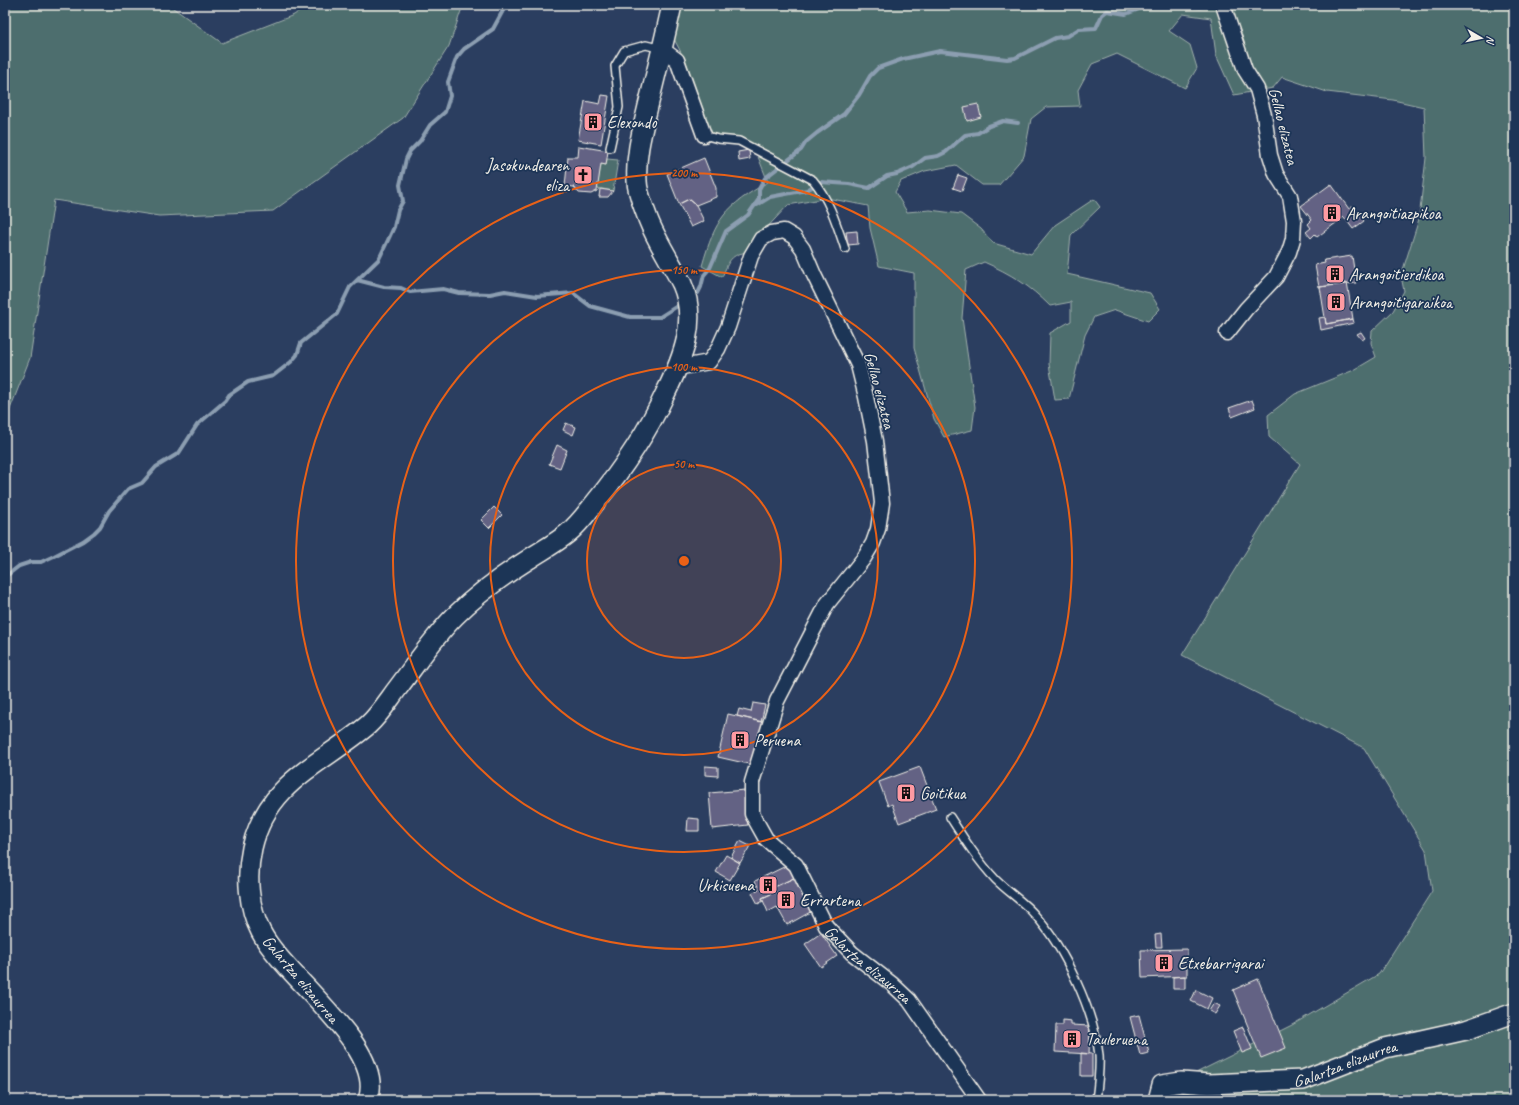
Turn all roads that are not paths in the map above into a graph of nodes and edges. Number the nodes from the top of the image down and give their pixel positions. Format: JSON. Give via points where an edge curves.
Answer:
{"nodes":[{"id":1,"x":672,"y":5,"type":"edge"},
{"id":2,"x":1223,"y":5,"type":"edge"},
{"id":3,"x":662,"y":49,"type":"junction"},
{"id":4,"x":704,"y":135,"type":"joint"},
{"id":5,"x":610,"y":148,"type":"dead end"},
{"id":6,"x":845,"y":249,"type":"dead end"},
{"id":7,"x":1227,"y":333,"type":"dead end"},
{"id":8,"x":677,"y":368,"type":"junction"},
{"id":9,"x":781,"y":692,"type":"joint"},
{"id":10,"x":950,"y":817,"type":"dead end"},
{"id":11,"x":1514,"y":1013,"type":"edge"},
{"id":12,"x":368,"y":1100,"type":"edge"},
{"id":13,"x":980,"y":1100,"type":"edge"},
{"id":14,"x":1096,"y":1100,"type":"edge"},
{"id":15,"x":1158,"y":1100,"type":"edge"}],
"edges":[{"from":1,"to":3,"type":"street","name":"Galartza elizaurrea"},
{"from":2,"to":7,"type":"street","name":"Gellao elizatea","via":[[1245,70],[1257,89],[1270,155],[1276,174],[1290,196],[1294,221],[1289,252],[1276,277]]},
{"from":3,"to":4,"type":"street","via":[[677,60]]},
{"from":3,"to":5,"type":"lane","via":[[646,45],[624,51],[615,66],[619,107]]},
{"from":3,"to":8,"type":"street","name":"Galartza elizaurrea","via":[[637,153],[636,184],[652,228],[683,287],[690,317],[684,350]]},
{"from":4,"to":6,"type":"lane","via":[[718,140],[739,140],[813,180],[820,188],[834,217]]},
{"from":8,"to":9,"type":"street","name":"Gellao elizatea","via":[[709,362],[718,349],[728,327],[751,256],[761,239],[772,233],[784,231],[794,237],[803,249],[858,365],[875,441],[882,503],[873,543],[827,604]]},
{"from":8,"to":12,"type":"street","name":"Galartza elizaurrea","via":[[665,396],[635,447],[580,521],[568,533],[503,575],[471,601],[438,634],[370,723],[282,790],[268,808],[258,828],[249,868],[254,916],[271,949],[352,1038],[369,1074],[371,1088]]},
{"from":9,"to":13,"type":"street","name":"Galartza elizaurrea","via":[[752,782],[752,814],[759,830],[796,865],[826,926],[852,953],[909,1000]]},
{"from":10,"to":14,"type":"lane","via":[[977,858],[996,880],[1035,914],[1054,941],[1080,991],[1093,1024],[1099,1055]]},
{"from":11,"to":15,"type":"street","name":"Galartza elizaurrea","via":[[1466,1030],[1385,1048],[1303,1080],[1174,1083],[1162,1085]]}]}
